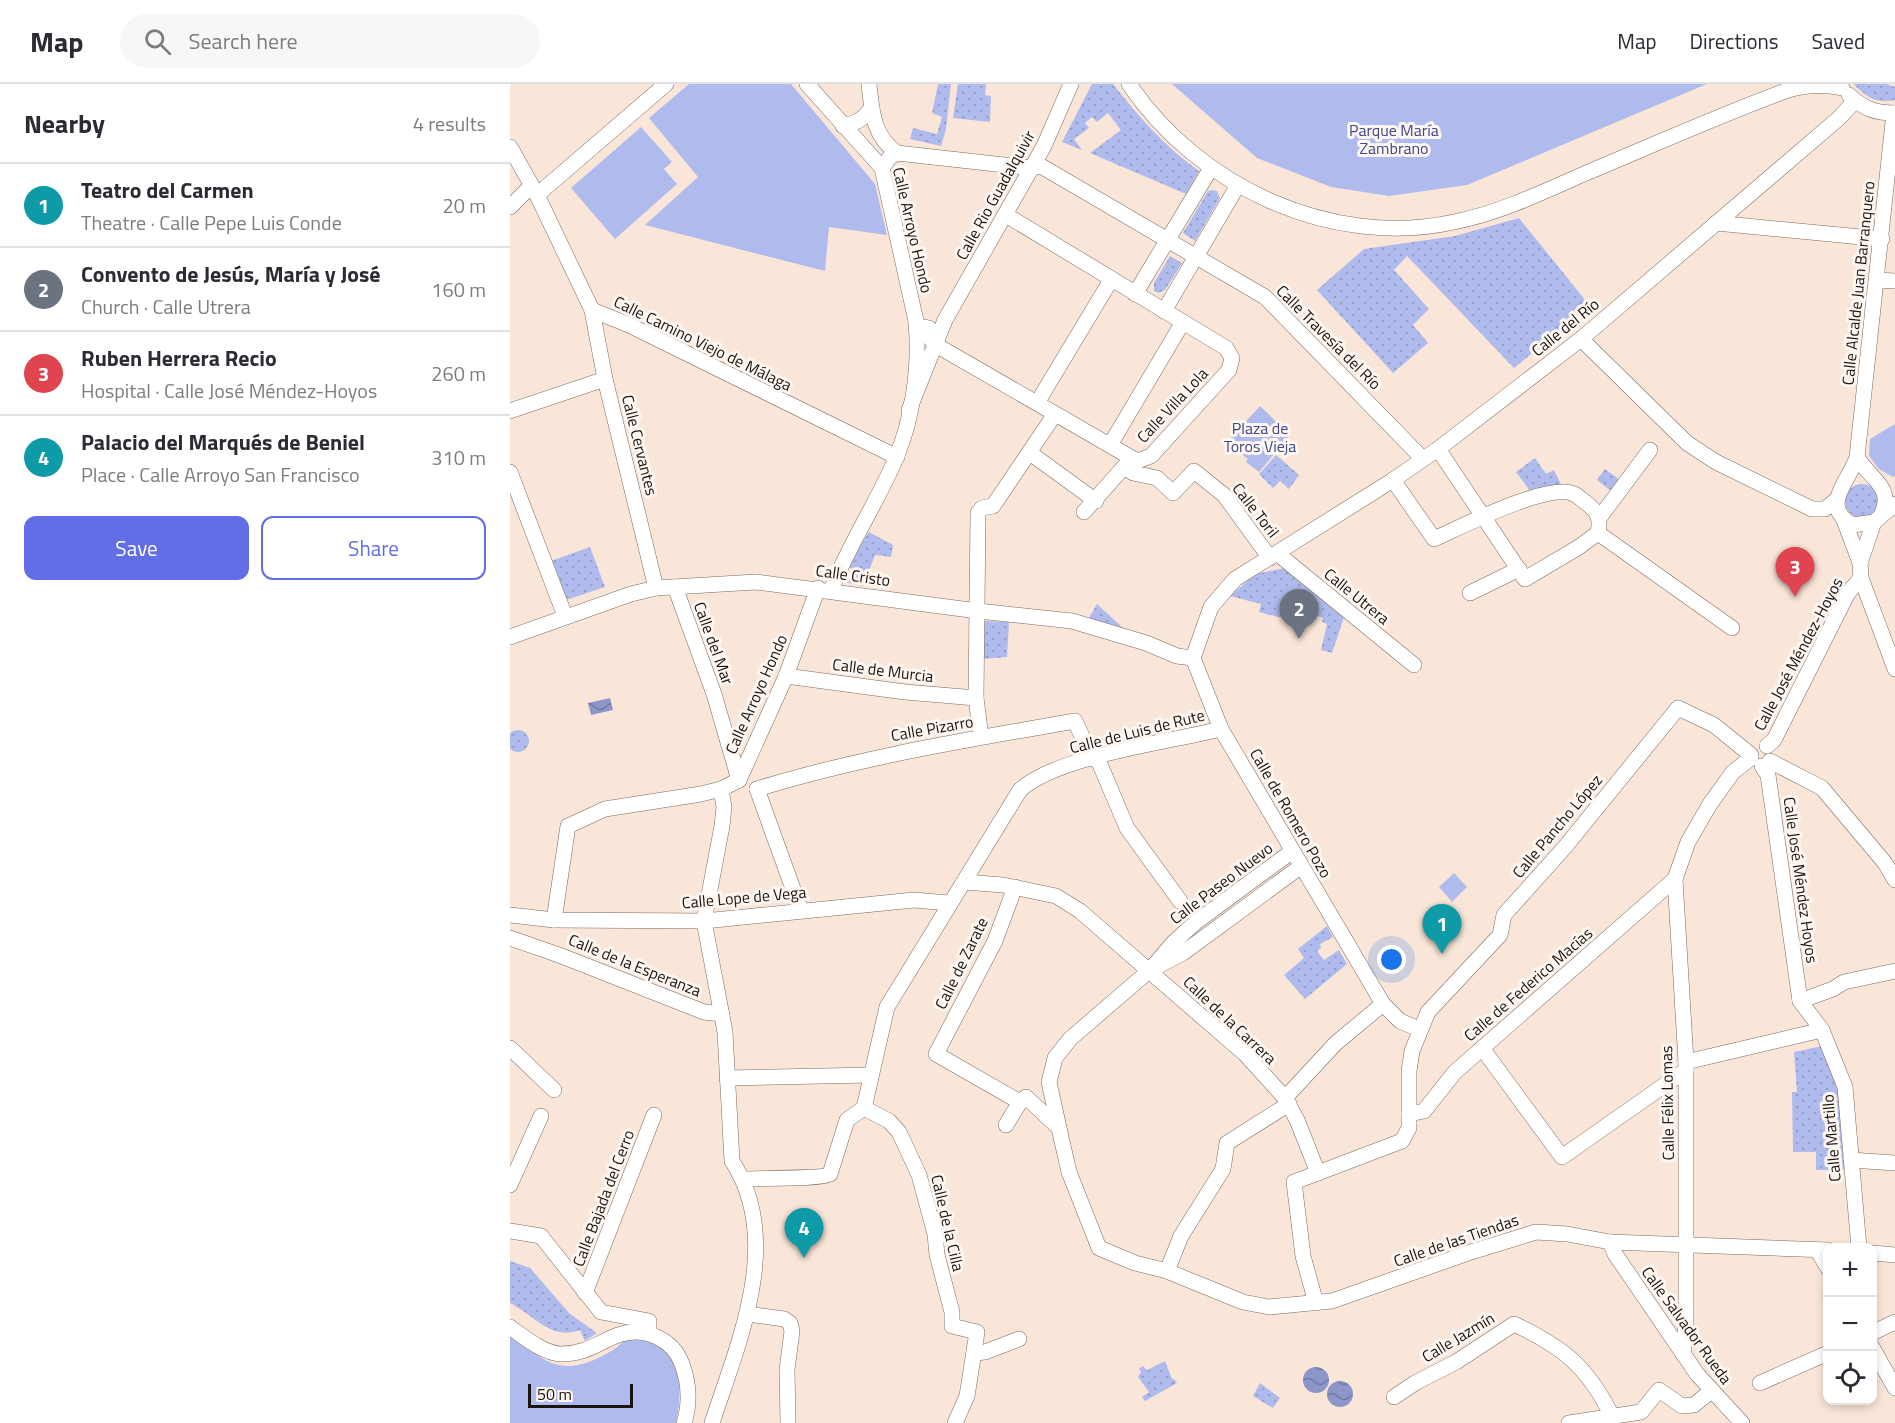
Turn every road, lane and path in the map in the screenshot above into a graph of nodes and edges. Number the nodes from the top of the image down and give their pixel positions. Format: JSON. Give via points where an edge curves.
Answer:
{"nodes":[{"id":1,"x":666,"y":84,"type":"edge"},
{"id":2,"x":807,"y":84,"type":"edge"},
{"id":3,"x":869,"y":84,"type":"edge"},
{"id":4,"x":1071,"y":84,"type":"edge"},
{"id":5,"x":1129,"y":84,"type":"edge"},
{"id":6,"x":1808,"y":85,"type":"edge"},
{"id":7,"x":1841,"y":86,"type":"edge"},
{"id":8,"x":1855,"y":100,"type":"junction"},
{"id":9,"x":872,"y":107,"type":"junction"},
{"id":10,"x":1895,"y":113,"type":"edge"},
{"id":11,"x":843,"y":126,"type":"junction"},
{"id":12,"x":511,"y":150,"type":"edge"},
{"id":13,"x":897,"y":153,"type":"junction"},
{"id":14,"x":882,"y":168,"type":"junction"},
{"id":15,"x":1032,"y":168,"type":"junction"},
{"id":16,"x":1211,"y":168,"type":"junction"},
{"id":17,"x":1892,"y":173,"type":"edge"},
{"id":18,"x":1238,"y":185,"type":"junction"},
{"id":19,"x":534,"y":191,"type":"junction"},
{"id":20,"x":510,"y":207,"type":"edge"},
{"id":21,"x":1006,"y":215,"type":"junction"},
{"id":22,"x":1716,"y":223,"type":"junction"},
{"id":23,"x":1887,"y":231,"type":"edge"},
{"id":24,"x":1169,"y":239,"type":"junction"},
{"id":25,"x":1197,"y":257,"type":"junction"},
{"id":26,"x":1111,"y":280,"type":"junction"},
{"id":27,"x":1877,"y":280,"type":"junction"},
{"id":28,"x":1895,"y":281,"type":"edge"},
{"id":29,"x":1134,"y":294,"type":"junction"},
{"id":30,"x":592,"y":310,"type":"junction"},
{"id":31,"x":1164,"y":311,"type":"junction"},
{"id":32,"x":945,"y":320,"type":"junction"},
{"id":33,"x":1184,"y":322,"type":"junction"},
{"id":34,"x":918,"y":323,"type":"junction"},
{"id":35,"x":1581,"y":339,"type":"junction"},
{"id":36,"x":936,"y":345,"type":"junction"},
{"id":37,"x":605,"y":379,"type":"junction"},
{"id":38,"x":1037,"y":403,"type":"junction"},
{"id":39,"x":510,"y":411,"type":"edge"},
{"id":40,"x":909,"y":411,"type":"junction"},
{"id":41,"x":1055,"y":414,"type":"junction"},
{"id":42,"x":1110,"y":445,"type":"junction"},
{"id":43,"x":1438,"y":448,"type":"junction"},
{"id":44,"x":1650,"y":450,"type":"dead end"},
{"id":45,"x":1030,"y":453,"type":"junction"},
{"id":46,"x":897,"y":457,"type":"junction"},
{"id":47,"x":1857,"y":457,"type":"junction"},
{"id":48,"x":1423,"y":459,"type":"junction"},
{"id":49,"x":1128,"y":463,"type":"junction"},
{"id":50,"x":510,"y":472,"type":"edge"},
{"id":51,"x":1849,"y":479,"type":"junction"},
{"id":52,"x":1393,"y":480,"type":"junction"},
{"id":53,"x":1882,"y":483,"type":"edge"},
{"id":54,"x":1836,"y":500,"type":"junction"},
{"id":55,"x":1096,"y":501,"type":"junction"},
{"id":56,"x":1895,"y":504,"type":"edge"},
{"id":57,"x":1084,"y":512,"type":"dead end"},
{"id":58,"x":1485,"y":516,"type":"junction"},
{"id":59,"x":1600,"y":517,"type":"junction"},
{"id":60,"x":1878,"y":519,"type":"junction"},
{"id":61,"x":1844,"y":520,"type":"junction"},
{"id":62,"x":1598,"y":533,"type":"junction"},
{"id":63,"x":1274,"y":556,"type":"junction"},
{"id":64,"x":1861,"y":570,"type":"junction"},
{"id":65,"x":1522,"y":574,"type":"junction"},
{"id":66,"x":675,"y":587,"type":"junction"},
{"id":67,"x":656,"y":588,"type":"junction"},
{"id":68,"x":824,"y":589,"type":"junction"},
{"id":69,"x":1470,"y":593,"type":"dead end"},
{"id":70,"x":978,"y":611,"type":"junction"},
{"id":71,"x":565,"y":616,"type":"junction"},
{"id":72,"x":1732,"y":628,"type":"dead end"},
{"id":73,"x":510,"y":637,"type":"edge"},
{"id":74,"x":1193,"y":658,"type":"junction"},
{"id":75,"x":1414,"y":665,"type":"dead end"},
{"id":76,"x":1895,"y":669,"type":"edge"},
{"id":77,"x":786,"y":676,"type":"junction"},
{"id":78,"x":976,"y":698,"type":"junction"},
{"id":79,"x":1221,"y":729,"type":"junction"},
{"id":80,"x":981,"y":737,"type":"junction"},
{"id":81,"x":1760,"y":757,"type":"junction"},
{"id":82,"x":1092,"y":758,"type":"junction"},
{"id":83,"x":739,"y":780,"type":"junction"},
{"id":84,"x":721,"y":789,"type":"junction"},
{"id":85,"x":757,"y":789,"type":"junction"},
{"id":86,"x":1291,"y":852,"type":"junction"},
{"id":87,"x":1684,"y":853,"type":"joint"},
{"id":88,"x":1890,"y":859,"type":"edge"},
{"id":89,"x":1300,"y":867,"type":"junction"},
{"id":90,"x":1675,"y":879,"type":"junction"},
{"id":91,"x":1895,"y":880,"type":"edge"},
{"id":92,"x":965,"y":882,"type":"junction"},
{"id":93,"x":1015,"y":887,"type":"junction"},
{"id":94,"x":1180,"y":901,"type":"dead end"},
{"id":95,"x":949,"y":903,"type":"junction"},
{"id":96,"x":801,"y":910,"type":"junction"},
{"id":97,"x":510,"y":915,"type":"edge"},
{"id":98,"x":548,"y":919,"type":"junction"},
{"id":99,"x":704,"y":921,"type":"junction"},
{"id":100,"x":510,"y":938,"type":"edge"},
{"id":101,"x":535,"y":946,"type":"junction"},
{"id":102,"x":1150,"y":970,"type":"junction"},
{"id":103,"x":1895,"y":971,"type":"edge"},
{"id":104,"x":1800,"y":1001,"type":"junction"},
{"id":105,"x":1383,"y":1004,"type":"junction"},
{"id":106,"x":722,"y":1014,"type":"junction"},
{"id":107,"x":1419,"y":1029,"type":"junction"},
{"id":108,"x":1822,"y":1030,"type":"junction"},
{"id":109,"x":510,"y":1048,"type":"edge"},
{"id":110,"x":1482,"y":1048,"type":"junction"},
{"id":111,"x":1686,"y":1066,"type":"junction"},
{"id":112,"x":871,"y":1075,"type":"junction"},
{"id":113,"x":727,"y":1078,"type":"junction"},
{"id":114,"x":554,"y":1090,"type":"dead end"},
{"id":115,"x":1287,"y":1101,"type":"junction"},
{"id":116,"x":1020,"y":1102,"type":"junction"},
{"id":117,"x":864,"y":1108,"type":"junction"},
{"id":118,"x":1409,"y":1114,"type":"junction"},
{"id":119,"x":654,"y":1115,"type":"dead end"},
{"id":120,"x":541,"y":1116,"type":"dead end"},
{"id":121,"x":1006,"y":1125,"type":"dead end"},
{"id":122,"x":1059,"y":1128,"type":"junction"},
{"id":123,"x":1851,"y":1160,"type":"junction"},
{"id":124,"x":1895,"y":1163,"type":"edge"},
{"id":125,"x":1318,"y":1173,"type":"junction"},
{"id":126,"x":744,"y":1179,"type":"junction"},
{"id":127,"x":510,"y":1185,"type":"edge"},
{"id":128,"x":510,"y":1231,"type":"edge"},
{"id":129,"x":1610,"y":1242,"type":"junction"},
{"id":130,"x":1859,"y":1243,"type":"edge"},
{"id":131,"x":1685,"y":1246,"type":"junction"},
{"id":132,"x":1822,"y":1250,"type":"edge"},
{"id":133,"x":1877,"y":1253,"type":"edge"},
{"id":134,"x":1895,"y":1255,"type":"edge"},
{"id":135,"x":1167,"y":1271,"type":"junction"},
{"id":136,"x":585,"y":1293,"type":"junction"},
{"id":137,"x":1316,"y":1303,"type":"junction"},
{"id":138,"x":747,"y":1314,"type":"junction"},
{"id":139,"x":1895,"y":1322,"type":"edge"},
{"id":140,"x":510,"y":1327,"type":"edge"},
{"id":141,"x":1877,"y":1331,"type":"edge"},
{"id":142,"x":649,"y":1333,"type":"junction"},
{"id":143,"x":1019,"y":1339,"type":"dead end"},
{"id":144,"x":1874,"y":1351,"type":"edge"},
{"id":145,"x":974,"y":1353,"type":"junction"},
{"id":146,"x":1683,"y":1354,"type":"junction"},
{"id":147,"x":1823,"y":1355,"type":"edge"},
{"id":148,"x":1760,"y":1383,"type":"dead end"},
{"id":149,"x":1895,"y":1388,"type":"edge"},
{"id":150,"x":1711,"y":1391,"type":"junction"},
{"id":151,"x":1395,"y":1397,"type":"dead end"},
{"id":152,"x":1612,"y":1416,"type":"junction"},
{"id":153,"x":957,"y":1420,"type":"edge"},
{"id":154,"x":684,"y":1423,"type":"edge"},
{"id":155,"x":712,"y":1423,"type":"edge"},
{"id":156,"x":788,"y":1423,"type":"edge"},
{"id":157,"x":1569,"y":1423,"type":"edge"},
{"id":158,"x":1742,"y":1423,"type":"edge"}],
"edges":[{"from":1,"to":19,"type":"street"},
{"from":2,"to":11,"type":"street","name":"Calle Arroyo Hondo"},
{"from":3,"to":9,"type":"street","name":"Calle Arroyo Hondo"},
{"from":4,"to":15,"type":"street","name":"Calle Rio Guadalquivir"},
{"from":5,"to":16,"type":"street","via":[[1170,135]]},
{"from":6,"to":7,"type":"street"},
{"from":6,"to":18,"type":"street","via":[[1753,103],[1509,206],[1454,223],[1404,228],[1326,219],[1272,202]]},
{"from":7,"to":8,"type":"street"},
{"from":8,"to":10,"type":"street","via":[[1877,113]]},
{"from":8,"to":22,"type":"street","name":"Calle del Río"},
{"from":9,"to":11,"type":"street","via":[[855,124]]},
{"from":9,"to":13,"type":"street","name":"Calle Arroyo Hondo","via":[[878,133],[884,144]]},
{"from":10,"to":17,"type":"street","name":"Calle Alcalde Juan Barranquero"},
{"from":11,"to":14,"type":"street","name":"Calle Arroyo Hondo"},
{"from":12,"to":19,"type":"street","name":"Calle Camino Viejo de Málaga"},
{"from":13,"to":14,"type":"street"},
{"from":13,"to":15,"type":"street","name":"Calle Travesía del Río"},
{"from":14,"to":34,"type":"street","name":"Calle Arroyo Hondo"},
{"from":15,"to":21,"type":"street","name":"Calle Rio Guadalquivir"},
{"from":15,"to":24,"type":"street","name":"Calle Travesía del Río","via":[[1041,166]]},
{"from":16,"to":18,"type":"street"},
{"from":16,"to":24,"type":"street"},
{"from":17,"to":23,"type":"street","name":"Calle Alcalde Juan Barranquero"},
{"from":18,"to":25,"type":"street"},
{"from":19,"to":20,"type":"street"},
{"from":19,"to":30,"type":"street","name":"Calle Camino Viejo de Málaga"},
{"from":21,"to":26,"type":"street","name":"Calle Villa Lola"},
{"from":21,"to":32,"type":"street","name":"Calle Rio Guadalquivir"},
{"from":22,"to":23,"type":"street"},
{"from":22,"to":35,"type":"street","name":"Calle del Río"},
{"from":23,"to":27,"type":"street","name":"Calle Alcalde Juan Barranquero"},
{"from":24,"to":25,"type":"street","name":"Calle Travesía del Río"},
{"from":24,"to":29,"type":"street"},
{"from":25,"to":31,"type":"street"},
{"from":25,"to":48,"type":"street","name":"Calle Travesía del Río","via":[[1265,297]]},
{"from":26,"to":29,"type":"street","name":"Calle Villa Lola"},
{"from":26,"to":38,"type":"street"},
{"from":27,"to":28,"type":"street"},
{"from":27,"to":47,"type":"street","name":"Calle Alcalde Juan Barranquero"},
{"from":29,"to":31,"type":"street","name":"Calle Villa Lola"},
{"from":30,"to":37,"type":"street","name":"Calle Cervantes"},
{"from":30,"to":46,"type":"street","name":"Calle Camino Viejo de Málaga"},
{"from":31,"to":33,"type":"street","name":"Calle Villa Lola"},
{"from":32,"to":34,"type":"street","via":[[932,328]]},
{"from":32,"to":36,"type":"street","name":"Calle Arroyo Hondo"},
{"from":33,"to":42,"type":"street"},
{"from":33,"to":49,"type":"street","name":"Calle Villa Lola","via":[[1226,348],[1232,358],[1229,370],[1151,456]]},
{"from":34,"to":36,"type":"street"},
{"from":34,"to":40,"type":"street","name":"Calle Arroyo Hondo"},
{"from":35,"to":43,"type":"street","name":"Calle del Río"},
{"from":35,"to":54,"type":"street","via":[[1687,443],[1716,462],[1812,509],[1825,509]]},
{"from":36,"to":38,"type":"street","name":"Calle Villa Lola"},
{"from":36,"to":40,"type":"street","name":"Calle Arroyo Hondo"},
{"from":37,"to":39,"type":"street"},
{"from":37,"to":67,"type":"street","name":"Calle Cervantes"},
{"from":38,"to":41,"type":"street","name":"Calle Villa Lola"},
{"from":40,"to":46,"type":"street","name":"Calle Arroyo Hondo"},
{"from":41,"to":42,"type":"street","name":"Calle Villa Lola"},
{"from":41,"to":45,"type":"street"},
{"from":42,"to":49,"type":"street","name":"Calle Villa Lola"},
{"from":43,"to":48,"type":"street","name":"Calle del Río"},
{"from":43,"to":58,"type":"street"},
{"from":44,"to":59,"type":"street"},
{"from":45,"to":55,"type":"street"},
{"from":45,"to":70,"type":"street","via":[[993,506],[978,513]]},
{"from":46,"to":68,"type":"street","name":"Calle Arroyo Hondo"},
{"from":47,"to":51,"type":"street","name":"Calle Alcalde Juan Barranquero"},
{"from":47,"to":53,"type":"street"},
{"from":48,"to":52,"type":"street","name":"Calle del Río"},
{"from":49,"to":55,"type":"street"},
{"from":49,"to":63,"type":"street","name":"Calle Toril","via":[[1133,473],[1157,478],[1173,493],[1194,471],[1224,495]]},
{"from":50,"to":71,"type":"street"},
{"from":51,"to":53,"type":"street","via":[[1859,475]]},
{"from":51,"to":54,"type":"street"},
{"from":52,"to":58,"type":"street","via":[[1434,539]]},
{"from":52,"to":63,"type":"street","name":"Calle del Río"},
{"from":53,"to":60,"type":"street","via":[[1887,505]]},
{"from":54,"to":61,"type":"street"},
{"from":55,"to":57,"type":"street"},
{"from":56,"to":60,"type":"street"},
{"from":58,"to":59,"type":"street","via":[[1537,496],[1562,492],[1573,494]]},
{"from":58,"to":65,"type":"street"},
{"from":59,"to":62,"type":"street"},
{"from":60,"to":61,"type":"street","via":[[1853,525]]},
{"from":60,"to":64,"type":"street","name":"Calle José Méndez-Hoyos"},
{"from":61,"to":64,"type":"street"},
{"from":62,"to":65,"type":"street","via":[[1572,552]]},
{"from":62,"to":72,"type":"street"},
{"from":63,"to":74,"type":"street","name":"Calle del Río","via":[[1244,572],[1222,591],[1211,607]]},
{"from":63,"to":75,"type":"street","name":"Calle Utrera"},
{"from":64,"to":76,"type":"street"},
{"from":64,"to":81,"type":"street","name":"Calle José Méndez-Hoyos","via":[[1774,740]]},
{"from":65,"to":69,"type":"street"},
{"from":66,"to":67,"type":"street","name":"Calle Cristo"},
{"from":66,"to":68,"type":"street","name":"Calle Cristo","via":[[756,582]]},
{"from":66,"to":83,"type":"street","name":"Calle del Mar","via":[[714,694]]},
{"from":67,"to":71,"type":"street","name":"Calle Cristo"},
{"from":68,"to":70,"type":"street","name":"Calle Cristo"},
{"from":68,"to":77,"type":"street","name":"Calle Arroyo Hondo"},
{"from":70,"to":74,"type":"street","name":"Calle Cristo","via":[[1072,621]]},
{"from":70,"to":78,"type":"street"},
{"from":71,"to":73,"type":"street","name":"Calle Cristo"},
{"from":74,"to":79,"type":"street","name":"Calle de Romero Pozo"},
{"from":77,"to":78,"type":"street","name":"Calle de Murcia"},
{"from":77,"to":83,"type":"street","name":"Calle Arroyo Hondo"},
{"from":78,"to":80,"type":"street"},
{"from":79,"to":82,"type":"street","name":"Calle de Luis de Rute"},
{"from":79,"to":86,"type":"street","name":"Calle de Romero Pozo"},
{"from":80,"to":82,"type":"street","name":"Calle Pizarro","via":[[1075,721]]},
{"from":80,"to":85,"type":"street","name":"Calle Pizarro","via":[[854,761]]},
{"from":81,"to":87,"type":"street","name":"Calle José Méndez-Hoyos","via":[[1724,783]]},
{"from":81,"to":88,"type":"street","via":[[1822,788]]},
{"from":81,"to":104,"type":"street","name":"Calle José Méndez Hoyos","via":[[1768,775]]},
{"from":81,"to":107,"type":"street","name":"Calle Pancho López","via":[[1714,725],[1678,708],[1504,915],[1500,935],[1428,1012]]},
{"from":82,"to":92,"type":"street","name":"Calle de Luis de Rute","via":[[1030,781],[1020,790]]},
{"from":82,"to":94,"type":"street","via":[[1100,762],[1127,828]]},
{"from":83,"to":84,"type":"street"},
{"from":83,"to":85,"type":"street"},
{"from":84,"to":98,"type":"street","via":[[597,812],[568,826]]},
{"from":84,"to":99,"type":"street","via":[[722,826]]},
{"from":85,"to":96,"type":"street"},
{"from":86,"to":89,"type":"street","name":"Calle de Romero Pozo"},
{"from":86,"to":102,"type":"street","name":"Calle Paseo Nuevo","via":[[1196,922]]},
{"from":87,"to":90,"type":"street","name":"Calle Félix Lomas"},
{"from":88,"to":91,"type":"street"},
{"from":89,"to":102,"type":"street","name":"Calle Paseo Nuevo","via":[[1183,953]]},
{"from":89,"to":105,"type":"street","name":"Calle de Romero Pozo"},
{"from":90,"to":110,"type":"street","name":"Calle de Federico Macías"},
{"from":90,"to":111,"type":"street","name":"Calle Félix Lomas"},
{"from":92,"to":93,"type":"street","name":"Calle de la Carrera"},
{"from":92,"to":95,"type":"street","name":"Calle de Luis de Rute"},
{"from":93,"to":102,"type":"street","name":"Calle de la Carrera","via":[[1056,896],[1080,911]]},
{"from":93,"to":116,"type":"street","name":"Calle de Zarate","via":[[995,941],[936,1054]]},
{"from":95,"to":96,"type":"street","name":"Calle Lope de Vega","via":[[914,900]]},
{"from":95,"to":112,"type":"street","name":"Calle de Luis de Rute","via":[[887,1007]]},
{"from":96,"to":99,"type":"street","name":"Calle Lope de Vega"},
{"from":97,"to":98,"type":"street","name":"Calle Lope de Vega"},
{"from":98,"to":99,"type":"street","name":"Calle Lope de Vega"},
{"from":98,"to":101,"type":"street"},
{"from":99,"to":106,"type":"street"},
{"from":100,"to":101,"type":"street","name":"Calle de la Esperanza"},
{"from":101,"to":106,"type":"street","name":"Calle de la Esperanza","via":[[696,1009]]},
{"from":102,"to":115,"type":"street","name":"Calle de la Carrera","via":[[1245,1054]]},
{"from":102,"to":122,"type":"street","name":"Calle Paseo Nuevo","via":[[1070,1040],[1055,1058],[1049,1082]]},
{"from":103,"to":104,"type":"street","via":[[1844,982]]},
{"from":104,"to":108,"type":"street","name":"Calle Martillo"},
{"from":105,"to":107,"type":"street","name":"Calle de Romero Pozo","via":[[1400,1021]]},
{"from":105,"to":115,"type":"street","via":[[1336,1043]]},
{"from":106,"to":113,"type":"street"},
{"from":107,"to":118,"type":"street","name":"Calle Pancho López","via":[[1410,1065]]},
{"from":108,"to":111,"type":"street"},
{"from":108,"to":123,"type":"street","name":"Calle Martillo","via":[[1845,1087]]},
{"from":109,"to":114,"type":"street"},
{"from":110,"to":111,"type":"street","via":[[1562,1157]]},
{"from":110,"to":118,"type":"street","name":"Calle de Federico Macías","via":[[1448,1079],[1424,1111]]},
{"from":111,"to":131,"type":"street","name":"Calle Félix Lomas"},
{"from":112,"to":113,"type":"street"},
{"from":112,"to":117,"type":"street","name":"Calle de Luis de Rute"},
{"from":113,"to":126,"type":"street","via":[[732,1161]]},
{"from":115,"to":125,"type":"street","name":"Calle de la Carrera"},
{"from":115,"to":135,"type":"street","via":[[1227,1143],[1223,1169],[1181,1236]]},
{"from":116,"to":121,"type":"street"},
{"from":116,"to":122,"type":"street","via":[[1026,1097]]},
{"from":117,"to":126,"type":"street","via":[[847,1120],[826,1178]]},
{"from":117,"to":145,"type":"street","name":"Calle de la Cilla","via":[[889,1121],[899,1132],[919,1175],[930,1210],[952,1326],[977,1332]]},
{"from":118,"to":125,"type":"street","name":"Calle Pancho López","via":[[1409,1128],[1402,1141]]},
{"from":119,"to":136,"type":"street","name":"Calle Bajada del Cerro"},
{"from":120,"to":127,"type":"street"},
{"from":122,"to":135,"type":"street","name":"Calle de las Tiendas","via":[[1069,1172],[1099,1248]]},
{"from":123,"to":124,"type":"street"},
{"from":123,"to":130,"type":"street","name":"Calle Martillo"},
{"from":125,"to":137,"type":"street","via":[[1294,1182],[1303,1256]]},
{"from":126,"to":138,"type":"street","via":[[754,1221],[756,1263]]},
{"from":128,"to":136,"type":"street","via":[[541,1236]]},
{"from":129,"to":131,"type":"street","name":"Calle de las Tiendas"},
{"from":129,"to":137,"type":"street","name":"Calle de las Tiendas","via":[[1536,1232],[1332,1301]]},
{"from":129,"to":146,"type":"street","name":"Calle Salvador Rueda"},
{"from":131,"to":132,"type":"street","name":"Calle de las Tiendas"},
{"from":131,"to":146,"type":"street","name":"Calle Félix Lomas"},
{"from":133,"to":134,"type":"street"},
{"from":135,"to":137,"type":"street","name":"Calle de las Tiendas","via":[[1243,1302],[1269,1307]]},
{"from":136,"to":142,"type":"street","via":[[601,1312],[649,1321]]},
{"from":138,"to":155,"type":"street"},
{"from":138,"to":156,"type":"street","via":[[790,1323]]},
{"from":139,"to":141,"type":"street"},
{"from":140,"to":142,"type":"street","via":[[534,1344],[559,1354],[580,1353],[620,1334]]},
{"from":142,"to":154,"type":"street","via":[[665,1340],[680,1358],[688,1384]]},
{"from":143,"to":145,"type":"street"},
{"from":144,"to":149,"type":"street"},
{"from":145,"to":153,"type":"street","via":[[967,1396]]},
{"from":146,"to":150,"type":"street","name":"Calle Salvador Rueda"},
{"from":147,"to":148,"type":"street"},
{"from":150,"to":152,"type":"street","via":[[1694,1405],[1683,1406],[1659,1390],[1641,1412]]},
{"from":150,"to":158,"type":"street","name":"Calle Salvador Rueda"},
{"from":151,"to":152,"type":"street","name":"Calle Jazmín","via":[[1514,1324],[1566,1352],[1599,1390]]},
{"from":152,"to":157,"type":"street"}]}
